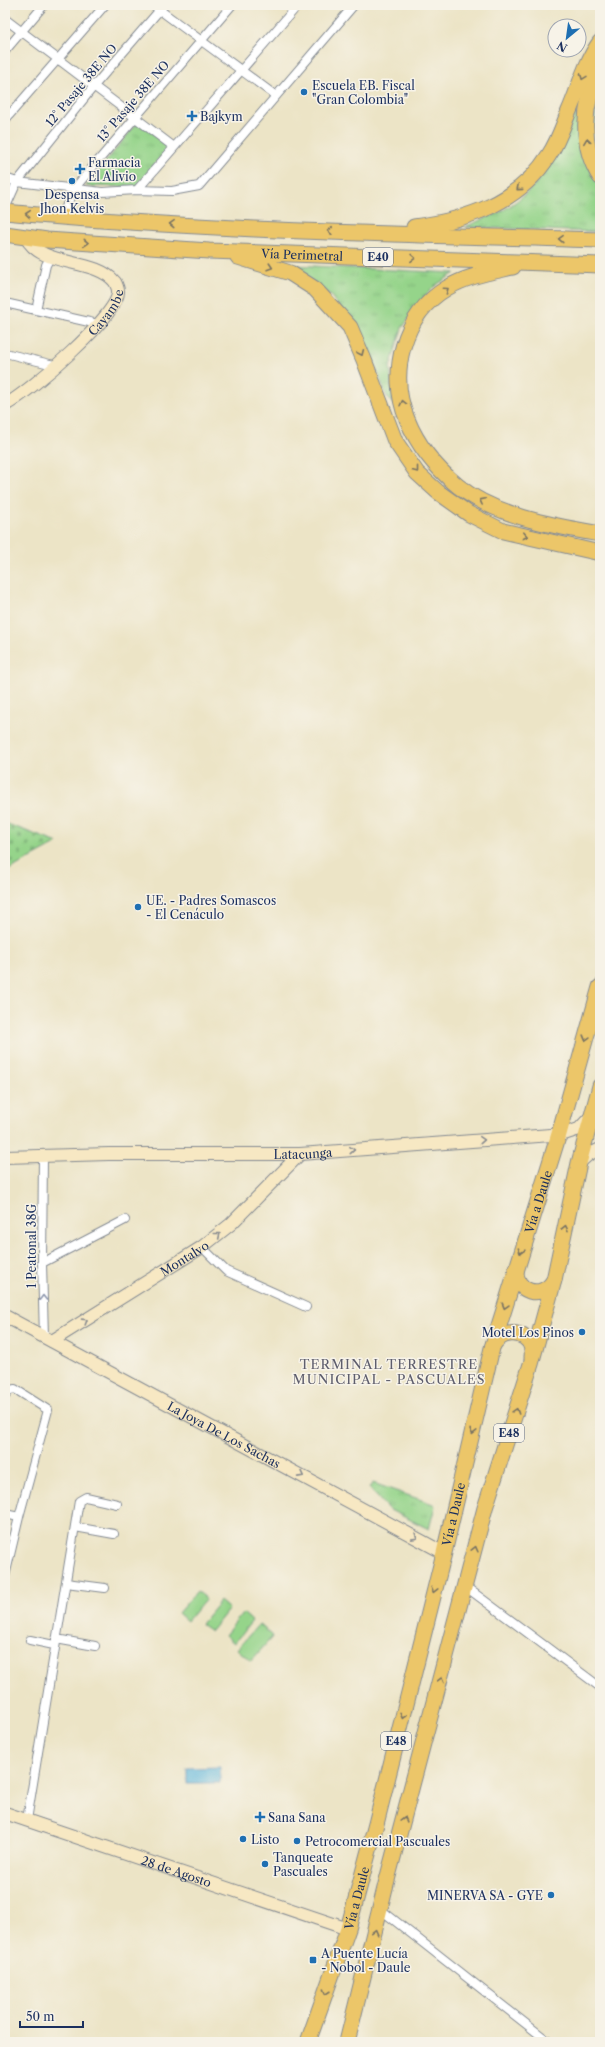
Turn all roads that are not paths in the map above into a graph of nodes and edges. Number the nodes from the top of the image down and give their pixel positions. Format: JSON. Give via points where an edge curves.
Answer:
{"nodes":[{"id":1,"x":44,"y":5,"type":"edge"},
{"id":2,"x":105,"y":5,"type":"edge"},
{"id":3,"x":153,"y":5,"type":"edge"},
{"id":4,"x":232,"y":5,"type":"edge"},
{"id":5,"x":298,"y":5,"type":"edge"},
{"id":6,"x":354,"y":5,"type":"edge"},
{"id":7,"x":162,"y":8,"type":"edge"},
{"id":8,"x":5,"y":19,"type":"edge"},
{"id":9,"x":21,"y":32,"type":"junction"},
{"id":10,"x":201,"y":41,"type":"junction"},
{"id":11,"x":600,"y":42,"type":"edge"},
{"id":12,"x":5,"y":51,"type":"edge"},
{"id":13,"x":58,"y":59,"type":"junction"},
{"id":14,"x":241,"y":70,"type":"junction"},
{"id":15,"x":600,"y":70,"type":"edge"},
{"id":16,"x":94,"y":86,"type":"junction"},
{"id":17,"x":276,"y":96,"type":"junction"},
{"id":18,"x":135,"y":117,"type":"junction"},
{"id":19,"x":5,"y":120,"type":"edge"},
{"id":20,"x":174,"y":147,"type":"junction"},
{"id":21,"x":600,"y":177,"type":"edge"},
{"id":22,"x":5,"y":178,"type":"edge"},
{"id":23,"x":17,"y":182,"type":"junction"},
{"id":24,"x":73,"y":190,"type":"junction"},
{"id":25,"x":137,"y":190,"type":"junction"},
{"id":26,"x":5,"y":209,"type":"edge"},
{"id":27,"x":5,"y":212,"type":"edge"},
{"id":28,"x":62,"y":218,"type":"junction"},
{"id":29,"x":369,"y":233,"type":"junction"},
{"id":30,"x":5,"y":234,"type":"edge"},
{"id":31,"x":26,"y":237,"type":"junction"},
{"id":32,"x":600,"y":240,"type":"edge"},
{"id":33,"x":220,"y":251,"type":"junction"},
{"id":34,"x":50,"y":256,"type":"junction"},
{"id":35,"x":536,"y":262,"type":"junction"},
{"id":36,"x":600,"y":265,"type":"edge"},
{"id":37,"x":5,"y":303,"type":"edge"},
{"id":38,"x":36,"y":310,"type":"junction"},
{"id":39,"x":98,"y":324,"type":"junction"},
{"id":40,"x":5,"y":353,"type":"edge"},
{"id":41,"x":58,"y":366,"type":"junction"},
{"id":42,"x":7,"y":403,"type":"edge"},
{"id":43,"x":600,"y":534,"type":"edge"},
{"id":44,"x":600,"y":553,"type":"edge"},
{"id":45,"x":600,"y":987,"type":"edge"},
{"id":46,"x":600,"y":1086,"type":"edge"},
{"id":47,"x":596,"y":1118,"type":"edge"},
{"id":48,"x":559,"y":1134,"type":"junction"},
{"id":49,"x":600,"y":1149,"type":"edge"},
{"id":50,"x":300,"y":1154,"type":"junction"},
{"id":51,"x":44,"y":1156,"type":"junction"},
{"id":52,"x":5,"y":1157,"type":"edge"},
{"id":53,"x":579,"y":1163,"type":"junction"},
{"id":54,"x":125,"y":1220,"type":"dead end"},
{"id":55,"x":202,"y":1247,"type":"junction"},
{"id":56,"x":42,"y":1263,"type":"junction"},
{"id":57,"x":516,"y":1268,"type":"junction"},
{"id":58,"x":554,"y":1280,"type":"junction"},
{"id":59,"x":306,"y":1307,"type":"dead end"},
{"id":60,"x":5,"y":1316,"type":"edge"},
{"id":61,"x":48,"y":1339,"type":"junction"},
{"id":62,"x":492,"y":1348,"type":"junction"},
{"id":63,"x":531,"y":1364,"type":"junction"},
{"id":64,"x":5,"y":1396,"type":"edge"},
{"id":65,"x":117,"y":1504,"type":"dead end"},
{"id":66,"x":5,"y":1514,"type":"edge"},
{"id":67,"x":19,"y":1517,"type":"junction"},
{"id":68,"x":75,"y":1527,"type":"junction"},
{"id":69,"x":114,"y":1534,"type":"dead end"},
{"id":70,"x":444,"y":1553,"type":"junction"},
{"id":71,"x":5,"y":1576,"type":"edge"},
{"id":72,"x":66,"y":1583,"type":"junction"},
{"id":73,"x":466,"y":1587,"type":"junction"},
{"id":74,"x":105,"y":1588,"type":"dead end"},
{"id":75,"x":30,"y":1640,"type":"dead end"},
{"id":76,"x":55,"y":1642,"type":"junction"},
{"id":77,"x":95,"y":1646,"type":"dead end"},
{"id":78,"x":600,"y":1687,"type":"edge"},
{"id":79,"x":5,"y":1813,"type":"edge"},
{"id":80,"x":27,"y":1820,"type":"junction"},
{"id":81,"x":380,"y":1909,"type":"junction"},
{"id":82,"x":348,"y":1929,"type":"junction"},
{"id":83,"x":308,"y":2042,"type":"edge"},
{"id":84,"x":347,"y":2042,"type":"edge"},
{"id":85,"x":549,"y":2042,"type":"edge"}],
"edges":[{"from":1,"to":9,"type":"street"},
{"from":2,"to":13,"type":"street"},
{"from":3,"to":7,"type":"street"},
{"from":4,"to":10,"type":"street","name":"13° Pasaje 38E NO"},
{"from":5,"to":14,"type":"street"},
{"from":6,"to":17,"type":"street"},
{"from":7,"to":10,"type":"street"},
{"from":7,"to":16,"type":"street","name":"12° Pasaje 38E NO"},
{"from":8,"to":9,"type":"street"},
{"from":9,"to":12,"type":"street"},
{"from":9,"to":13,"type":"street"},
{"from":10,"to":14,"type":"street"},
{"from":10,"to":18,"type":"street","name":"13° Pasaje 38E NO"},
{"from":11,"to":29,"type":"highway","one_way":true,"via":[[590,56],[549,155],[532,178],[505,200],[471,216],[442,223]]},
{"from":13,"to":16,"type":"street"},
{"from":13,"to":19,"type":"street"},
{"from":14,"to":17,"type":"street"},
{"from":14,"to":20,"type":"street"},
{"from":21,"to":15,"type":"highway","one_way":true,"via":[[586,142],[586,112]]},
{"from":16,"to":18,"type":"street"},
{"from":16,"to":23,"type":"street","name":"12° Pasaje 38E NO"},
{"from":17,"to":25,"type":"street","via":[[199,186],[172,191]]},
{"from":18,"to":20,"type":"street"},
{"from":18,"to":24,"type":"street","name":"13° Pasaje 38E NO"},
{"from":20,"to":25,"type":"street"},
{"from":22,"to":23,"type":"street"},
{"from":23,"to":24,"type":"street"},
{"from":23,"to":26,"type":"street","name":"12° Pasaje 38E NO"},
{"from":24,"to":25,"type":"street"},
{"from":24,"to":28,"type":"street","name":"13° Pasaje 38E NO"},
{"from":28,"to":27,"type":"highway","name":"Vía Perimetral","number":"E40","one_way":true},
{"from":29,"to":28,"type":"highway","name":"Vía Perimetral","number":"E40","one_way":true},
{"from":32,"to":29,"type":"highway","name":"Vía Perimetral","number":"E40","one_way":true},
{"from":30,"to":31,"type":"highway","name":"Vía Perimetral","number":"E40"},
{"from":31,"to":33,"type":"highway","name":"Vía Perimetral","number":"E40","one_way":true},
{"from":31,"to":34,"type":"street","name":"Cayambe","via":[[33,248]]},
{"from":33,"to":35,"type":"highway","name":"Vía Perimetral","number":"E40","one_way":true},
{"from":33,"to":44,"type":"highway","one_way":true,"via":[[290,273],[315,289],[327,301],[350,327],[395,441],[417,473],[438,492],[469,514],[503,531]]},
{"from":34,"to":38,"type":"street"},
{"from":34,"to":39,"type":"street","name":"Cayambe","via":[[104,272],[115,283],[118,291],[116,300]]},
{"from":35,"to":36,"type":"highway","name":"Vía Perimetral","number":"E40"},
{"from":43,"to":35,"type":"highway","one_way":true,"via":[[565,528],[501,510],[477,499],[458,486],[434,462],[417,440],[406,418],[399,370],[406,336],[421,310],[446,288],[474,276]]},
{"from":37,"to":38,"type":"street"},
{"from":38,"to":39,"type":"street"},
{"from":39,"to":41,"type":"street","name":"Cayambe"},
{"from":40,"to":41,"type":"street"},
{"from":41,"to":42,"type":"street","name":"Cayambe"},
{"from":45,"to":48,"type":"highway","name":"Vía a Daule","number":"E48","one_way":true},
{"from":46,"to":47,"type":"highway","number":"E48"},
{"from":47,"to":48,"type":"street","name":"Latacunga","via":[[579,1129]]},
{"from":47,"to":53,"type":"highway","number":"E48"},
{"from":50,"to":48,"type":"street","name":"Latacunga","one_way":true},
{"from":48,"to":57,"type":"highway","name":"Vía a Daule","number":"E48","one_way":true},
{"from":49,"to":53,"type":"street"},
{"from":50,"to":51,"type":"street","name":"Latacunga"},
{"from":55,"to":50,"type":"street","name":"Montalvo","one_way":true,"via":[[231,1224]]},
{"from":51,"to":52,"type":"street","name":"Latacunga"},
{"from":51,"to":56,"type":"street","name":"1 Peatonal 38G"},
{"from":58,"to":53,"type":"highway","number":"E48","one_way":true},
{"from":54,"to":56,"type":"street"},
{"from":55,"to":59,"type":"street","via":[[226,1271]]},
{"from":61,"to":55,"type":"street","name":"Montalvo","one_way":true},
{"from":61,"to":56,"type":"street","name":"1 Peatonal 38G","one_way":true},
{"from":57,"to":58,"type":"highway","via":[[515,1274],[520,1285],[530,1292],[536,1293],[547,1289]]},
{"from":57,"to":62,"type":"highway","name":"Vía a Daule","number":"E48","one_way":true},
{"from":58,"to":63,"type":"highway","number":"E48"},
{"from":60,"to":61,"type":"street","name":"La Joya De Los Sachas"},
{"from":61,"to":70,"type":"street","name":"La Joya De Los Sachas","one_way":true},
{"from":62,"to":63,"type":"highway","via":[[501,1336],[509,1332],[518,1333],[526,1338],[531,1346]]},
{"from":62,"to":70,"type":"highway","name":"Vía a Daule","number":"E48","one_way":true},
{"from":73,"to":63,"type":"highway","number":"E48","one_way":true,"via":[[485,1508]]},
{"from":64,"to":67,"type":"street","via":[[10,1390],[15,1390],[48,1410]]},
{"from":65,"to":68,"type":"street","via":[[86,1497],[81,1499]]},
{"from":66,"to":67,"type":"street"},
{"from":67,"to":71,"type":"street"},
{"from":68,"to":69,"type":"street"},
{"from":68,"to":72,"type":"street"},
{"from":70,"to":82,"type":"highway","name":"Vía a Daule","number":"E48","one_way":true},
{"from":72,"to":74,"type":"street"},
{"from":72,"to":76,"type":"street"},
{"from":73,"to":78,"type":"street"},
{"from":81,"to":73,"type":"highway","number":"E48","one_way":true},
{"from":75,"to":76,"type":"street"},
{"from":76,"to":77,"type":"street"},
{"from":76,"to":80,"type":"street"},
{"from":79,"to":80,"type":"street","name":"28 de Agosto"},
{"from":80,"to":82,"type":"street","name":"28 de Agosto"},
{"from":84,"to":81,"type":"highway","number":"E48","one_way":true},
{"from":81,"to":85,"type":"street"},
{"from":82,"to":83,"type":"highway","name":"Vía a Daule","number":"E48","one_way":true}]}
